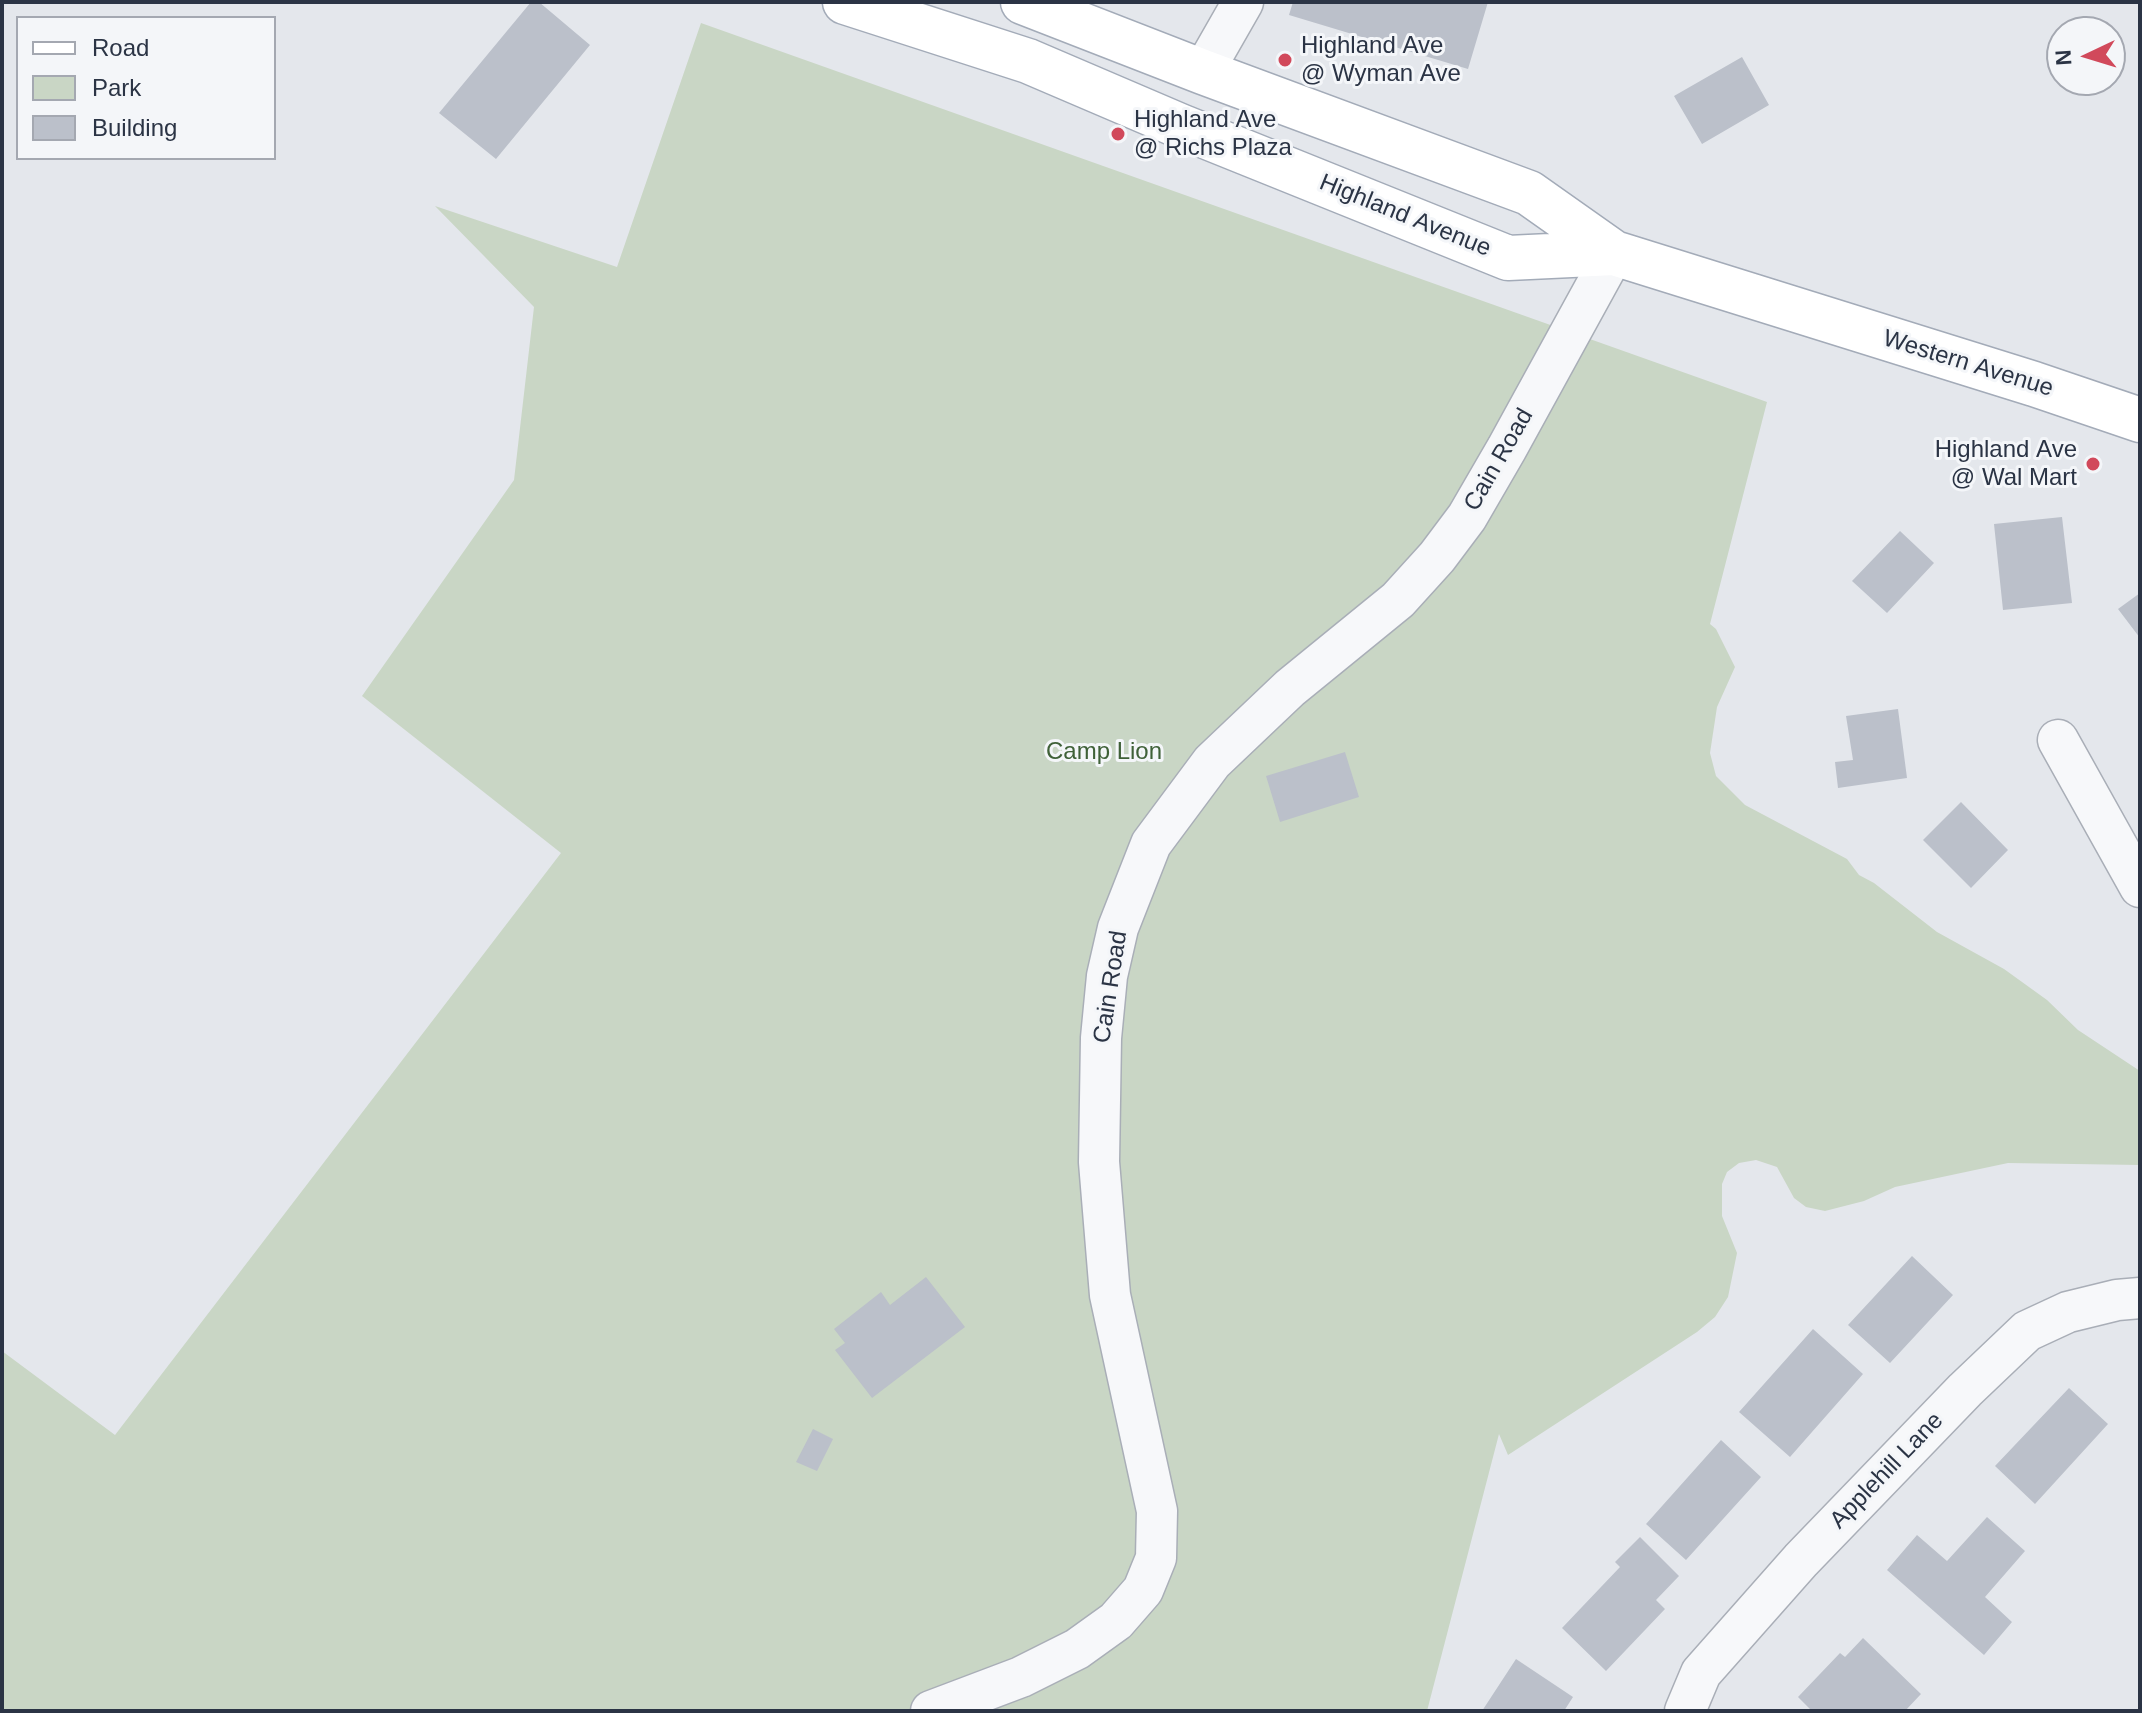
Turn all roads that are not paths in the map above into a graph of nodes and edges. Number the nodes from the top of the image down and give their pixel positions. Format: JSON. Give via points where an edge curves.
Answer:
{"nodes":[{"id":1,"x":845,"y":2,"type":"edge"},
{"id":2,"x":1023,"y":2,"type":"edge"},
{"id":3,"x":1243,"y":2,"type":"edge"},
{"id":4,"x":1203,"y":72,"type":"junction"},
{"id":5,"x":1614,"y":253,"type":"junction"},
{"id":6,"x":1795,"y":311,"type":"joint"},
{"id":7,"x":2140,"y":420,"type":"edge"},
{"id":8,"x":2058,"y":740,"type":"dead end"},
{"id":9,"x":2140,"y":887,"type":"edge"},
{"id":10,"x":2140,"y":1298,"type":"edge"},
{"id":11,"x":931,"y":1711,"type":"edge"},
{"id":12,"x":1685,"y":1711,"type":"edge"}],
"edges":[{"from":1,"to":5,"type":"main road","name":"Highland Avenue","via":[[1028,61],[1508,258]]},
{"from":2,"to":4,"type":"main road","name":"Highland Avenue"},
{"from":3,"to":4,"type":"street"},
{"from":4,"to":5,"type":"main road","name":"Highland Avenue","via":[[1529,193]]},
{"from":5,"to":6,"type":"main road","name":"Highland Avenue"},
{"from":5,"to":11,"type":"street","name":"Cain Road","via":[[1467,517],[1437,557],[1398,600],[1290,688],[1212,762],[1151,844],[1118,928],[1107,976],[1099,1162],[1110,1295],[1157,1511],[1156,1558],[1134,1601],[1077,1649]]},
{"from":6,"to":7,"type":"main road","name":"Western Avenue"},
{"from":8,"to":9,"type":"street"},
{"from":10,"to":12,"type":"street","name":"Applehill Lane","via":[[2068,1312],[2027,1331],[1801,1560],[1701,1673]]}]}
